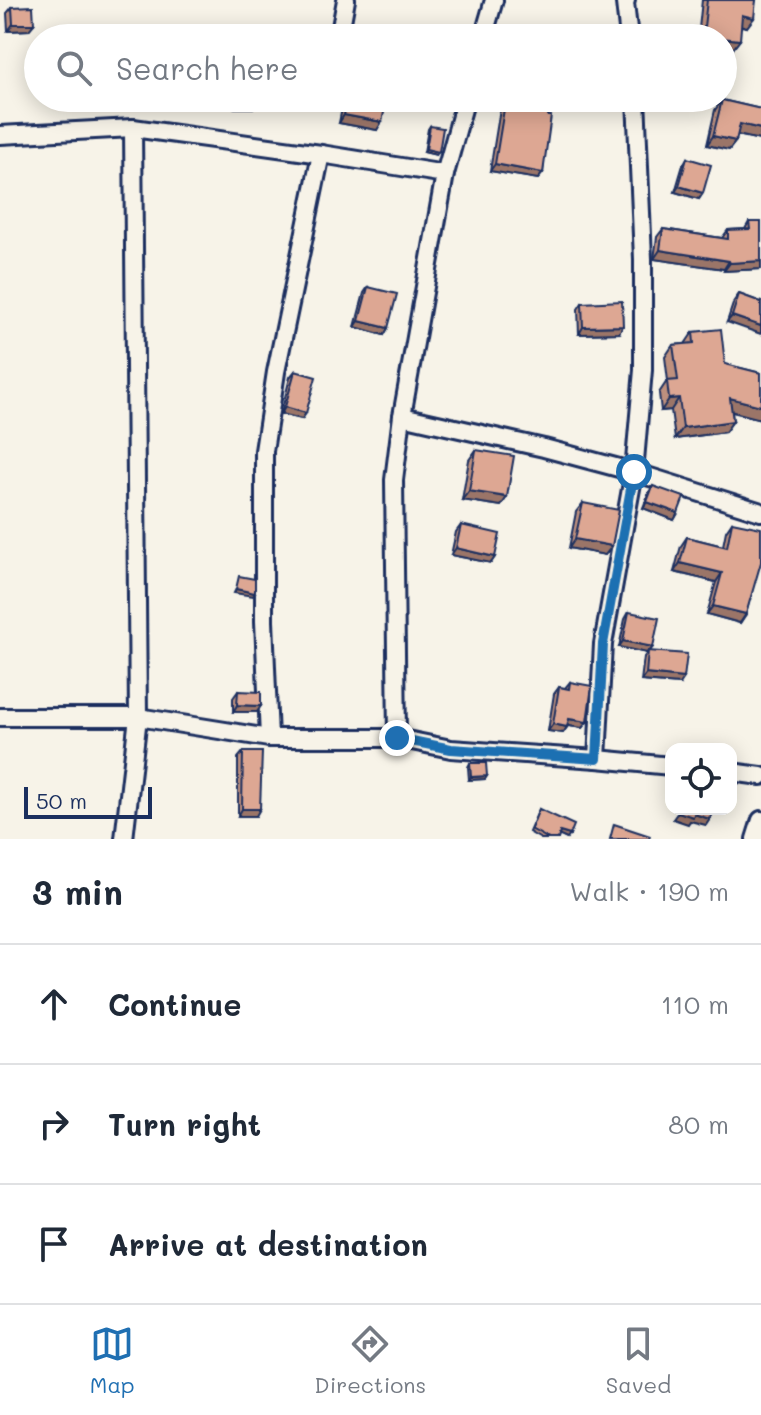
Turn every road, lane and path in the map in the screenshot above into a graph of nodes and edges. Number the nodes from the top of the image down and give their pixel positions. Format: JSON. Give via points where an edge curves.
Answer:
{"nodes":[{"id":1,"x":346,"y":0,"type":"edge"},
{"id":2,"x":494,"y":0,"type":"edge"},
{"id":3,"x":626,"y":0,"type":"edge"},
{"id":4,"x":342,"y":24,"type":"edge"},
{"id":5,"x":487,"y":24,"type":"edge"},
{"id":6,"x":627,"y":24,"type":"edge"},
{"id":7,"x":462,"y":112,"type":"edge"},
{"id":8,"x":638,"y":112,"type":"edge"},
{"id":9,"x":133,"y":128,"type":"junction"},
{"id":10,"x":0,"y":135,"type":"edge"},
{"id":11,"x":321,"y":154,"type":"junction"},
{"id":12,"x":445,"y":174,"type":"junction"},
{"id":13,"x":402,"y":416,"type":"junction"},
{"id":14,"x":634,"y":472,"type":"junction"},
{"id":15,"x":761,"y":512,"type":"edge"},
{"id":16,"x":0,"y":717,"type":"edge"},
{"id":17,"x":138,"y":717,"type":"junction"},
{"id":18,"x":269,"y":738,"type":"junction"},
{"id":19,"x":397,"y":738,"type":"junction"},
{"id":20,"x":597,"y":759,"type":"junction"},
{"id":21,"x":665,"y":765,"type":"edge"},
{"id":22,"x":737,"y":773,"type":"edge"},
{"id":23,"x":761,"y":776,"type":"edge"},
{"id":24,"x":761,"y":820,"type":"edge"},
{"id":25,"x":124,"y":839,"type":"edge"},
{"id":26,"x":755,"y":839,"type":"edge"}],
"edges":[{"from":1,"to":4,"type":"street"},
{"from":2,"to":5,"type":"street"},
{"from":3,"to":6,"type":"street"},
{"from":7,"to":12,"type":"street"},
{"from":8,"to":14,"type":"street","via":[[643,370]]},
{"from":9,"to":10,"type":"street"},
{"from":9,"to":11,"type":"street"},
{"from":9,"to":17,"type":"street"},
{"from":11,"to":12,"type":"street"},
{"from":11,"to":18,"type":"street","via":[[264,451]]},
{"from":12,"to":13,"type":"street"},
{"from":13,"to":14,"type":"street"},
{"from":13,"to":19,"type":"street","via":[[394,480]]},
{"from":14,"to":15,"type":"street"},
{"from":14,"to":20,"type":"street","via":[[603,644]]},
{"from":16,"to":17,"type":"street"},
{"from":17,"to":18,"type":"street"},
{"from":17,"to":25,"type":"street"},
{"from":18,"to":19,"type":"street"},
{"from":19,"to":20,"type":"street","via":[[451,749]]},
{"from":20,"to":21,"type":"street"},
{"from":22,"to":23,"type":"street"},
{"from":24,"to":26,"type":"street"}]}
